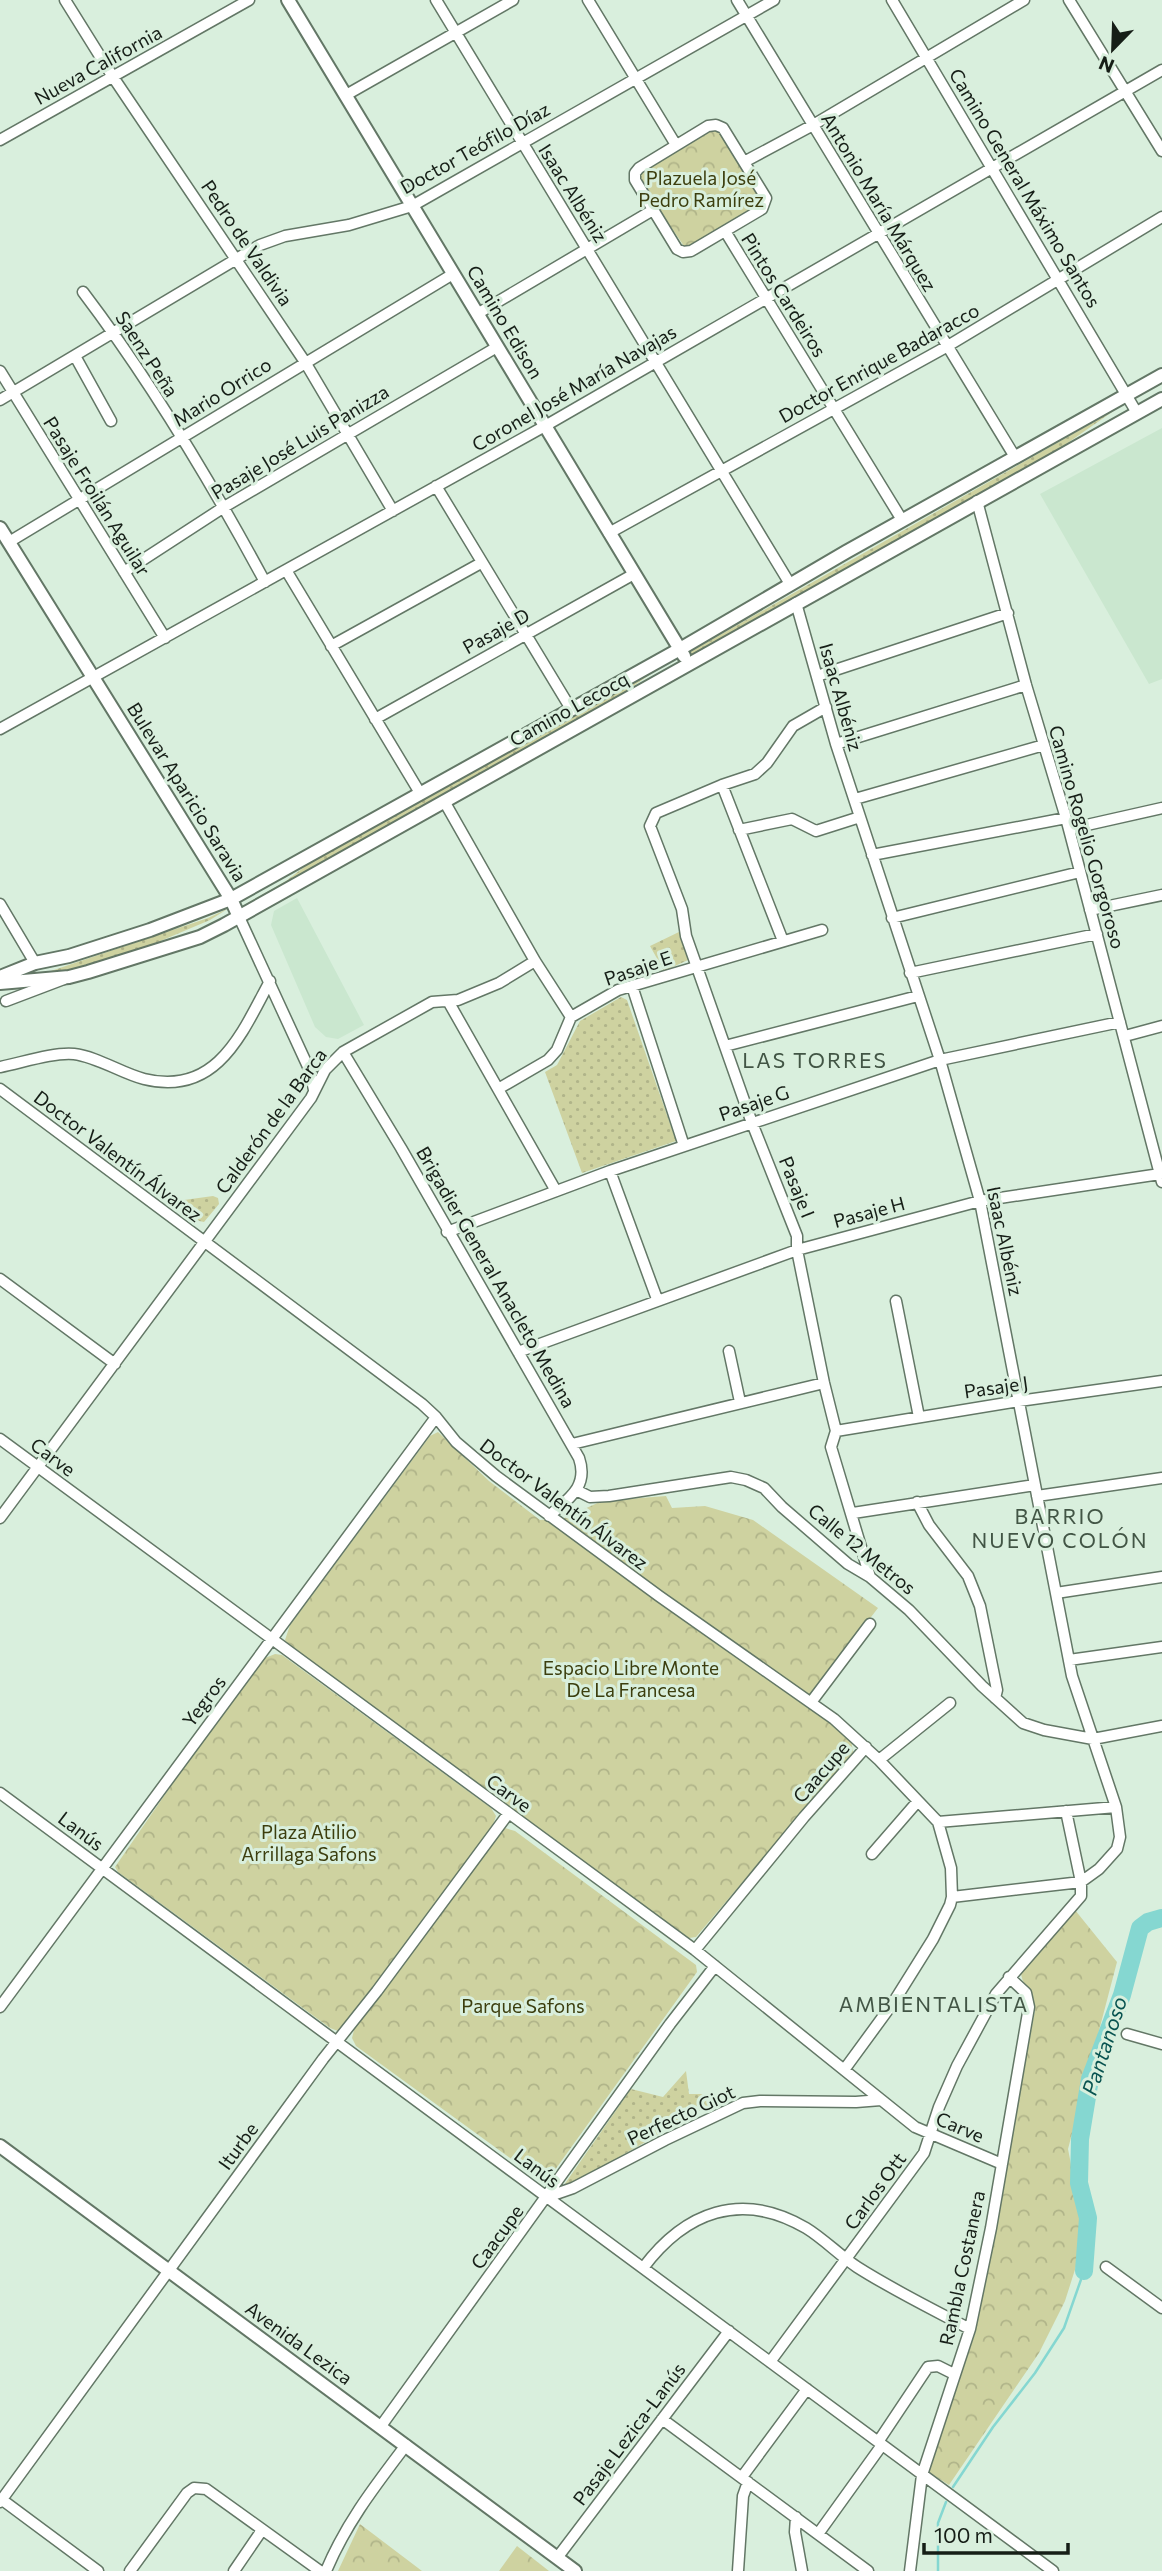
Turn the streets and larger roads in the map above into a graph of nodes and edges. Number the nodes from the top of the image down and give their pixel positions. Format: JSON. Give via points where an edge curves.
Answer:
{"nodes":[{"id":1,"x":65,"y":0,"type":"edge"},
{"id":2,"x":249,"y":0,"type":"edge"},
{"id":3,"x":288,"y":0,"type":"edge"},
{"id":4,"x":436,"y":0,"type":"edge"},
{"id":5,"x":513,"y":0,"type":"edge"},
{"id":6,"x":588,"y":0,"type":"edge"},
{"id":7,"x":737,"y":0,"type":"edge"},
{"id":8,"x":774,"y":0,"type":"edge"},
{"id":9,"x":892,"y":0,"type":"edge"},
{"id":10,"x":1024,"y":0,"type":"edge"},
{"id":11,"x":1069,"y":0,"type":"edge"},
{"id":12,"x":747,"y":15,"type":"junction"},
{"id":13,"x":456,"y":33,"type":"junction"},
{"id":14,"x":927,"y":58,"type":"junction"},
{"id":15,"x":1162,"y":70,"type":"edge"},
{"id":16,"x":113,"y":77,"type":"junction"},
{"id":17,"x":636,"y":79,"type":"junction"},
{"id":18,"x":1125,"y":92,"type":"junction"},
{"id":19,"x":346,"y":95,"type":"junction"},
{"id":20,"x":813,"y":125,"type":"junction"},
{"id":21,"x":0,"y":140,"type":"edge"},
{"id":22,"x":522,"y":144,"type":"junction"},
{"id":23,"x":676,"y":145,"type":"junction"},
{"id":24,"x":1162,"y":151,"type":"edge"},
{"id":25,"x":744,"y":162,"type":"junction"},
{"id":26,"x":993,"y":168,"type":"junction"},
{"id":27,"x":412,"y":206,"type":"junction"},
{"id":28,"x":653,"y":211,"type":"junction"},
{"id":29,"x":1162,"y":217,"type":"edge"},
{"id":30,"x":725,"y":231,"type":"junction"},
{"id":31,"x":878,"y":234,"type":"junction"},
{"id":32,"x":588,"y":249,"type":"junction"},
{"id":33,"x":236,"y":257,"type":"junction"},
{"id":34,"x":453,"y":274,"type":"junction"},
{"id":35,"x":1060,"y":280,"type":"junction"},
{"id":36,"x":83,"y":292,"type":"dead end"},
{"id":37,"x":766,"y":299,"type":"junction"},
{"id":38,"x":477,"y":314,"type":"junction"},
{"id":39,"x":114,"y":332,"type":"junction"},
{"id":40,"x":497,"y":347,"type":"junction"},
{"id":41,"x":946,"y":347,"type":"junction"},
{"id":42,"x":75,"y":356,"type":"junction"},
{"id":43,"x":305,"y":362,"type":"junction"},
{"id":44,"x":657,"y":362,"type":"junction"},
{"id":45,"x":0,"y":372,"type":"edge"},
{"id":46,"x":1162,"y":374,"type":"edge"},
{"id":47,"x":14,"y":392,"type":"junction"},
{"id":48,"x":1128,"y":396,"type":"junction"},
{"id":49,"x":1162,"y":399,"type":"edge"},
{"id":50,"x":0,"y":400,"type":"edge"},
{"id":51,"x":834,"y":409,"type":"junction"},
{"id":52,"x":1137,"y":413,"type":"junction"},
{"id":53,"x":111,"y":421,"type":"dead end"},
{"id":54,"x":545,"y":426,"type":"junction"},
{"id":55,"x":347,"y":434,"type":"junction"},
{"id":56,"x":181,"y":438,"type":"junction"},
{"id":57,"x":1014,"y":457,"type":"junction"},
{"id":58,"x":723,"y":471,"type":"junction"},
{"id":59,"x":436,"y":486,"type":"junction"},
{"id":60,"x":79,"y":501,"type":"junction"},
{"id":61,"x":977,"y":501,"type":"junction"},
{"id":62,"x":224,"y":507,"type":"junction"},
{"id":63,"x":393,"y":510,"type":"junction"},
{"id":64,"x":902,"y":520,"type":"junction"},
{"id":65,"x":0,"y":528,"type":"edge"},
{"id":66,"x":609,"y":533,"type":"junction"},
{"id":67,"x":9,"y":542,"type":"junction"},
{"id":68,"x":481,"y":563,"type":"junction"},
{"id":69,"x":286,"y":570,"type":"junction"},
{"id":70,"x":124,"y":572,"type":"junction"},
{"id":71,"x":634,"y":574,"type":"junction"},
{"id":72,"x":264,"y":582,"type":"junction"},
{"id":73,"x":790,"y":584,"type":"junction"},
{"id":74,"x":796,"y":603,"type":"junction"},
{"id":75,"x":1008,"y":613,"type":"junction"},
{"id":76,"x":525,"y":635,"type":"junction"},
{"id":77,"x":165,"y":638,"type":"junction"},
{"id":78,"x":331,"y":646,"type":"junction"},
{"id":79,"x":680,"y":649,"type":"junction"},
{"id":80,"x":689,"y":664,"type":"junction"},
{"id":81,"x":817,"y":676,"type":"junction"},
{"id":82,"x":93,"y":677,"type":"junction"},
{"id":83,"x":1026,"y":685,"type":"junction"},
{"id":84,"x":826,"y":707,"type":"junction"},
{"id":85,"x":571,"y":709,"type":"junction"},
{"id":86,"x":375,"y":719,"type":"junction"},
{"id":87,"x":0,"y":729,"type":"edge"},
{"id":88,"x":836,"y":744,"type":"junction"},
{"id":89,"x":1044,"y":745,"type":"junction"},
{"id":90,"x":722,"y":785,"type":"junction"},
{"id":91,"x":420,"y":793,"type":"junction"},
{"id":92,"x":855,"y":799,"type":"junction"},
{"id":93,"x":444,"y":801,"type":"junction"},
{"id":94,"x":1162,"y":808,"type":"edge"},
{"id":95,"x":860,"y":817,"type":"junction"},
{"id":96,"x":1068,"y":824,"type":"junction"},
{"id":97,"x":738,"y":830,"type":"junction"},
{"id":98,"x":872,"y":855,"type":"junction"},
{"id":99,"x":1080,"y":872,"type":"junction"},
{"id":100,"x":1162,"y":895,"type":"edge"},
{"id":101,"x":231,"y":899,"type":"junction"},
{"id":102,"x":0,"y":904,"type":"edge"},
{"id":103,"x":1090,"y":910,"type":"junction"},
{"id":104,"x":239,"y":917,"type":"junction"},
{"id":105,"x":892,"y":918,"type":"junction"},
{"id":106,"x":822,"y":930,"type":"dead end"},
{"id":107,"x":1097,"y":934,"type":"junction"},
{"id":108,"x":783,"y":941,"type":"junction"},
{"id":109,"x":535,"y":961,"type":"junction"},
{"id":110,"x":35,"y":963,"type":"junction"},
{"id":111,"x":697,"y":967,"type":"junction"},
{"id":112,"x":910,"y":973,"type":"junction"},
{"id":113,"x":0,"y":977,"type":"edge"},
{"id":114,"x":69,"y":977,"type":"junction"},
{"id":115,"x":270,"y":981,"type":"junction"},
{"id":116,"x":0,"y":983,"type":"edge"},
{"id":117,"x":632,"y":986,"type":"junction"},
{"id":118,"x":918,"y":996,"type":"junction"},
{"id":119,"x":6,"y":1001,"type":"dead end"},
{"id":120,"x":448,"y":1001,"type":"junction"},
{"id":121,"x":571,"y":1017,"type":"junction"},
{"id":122,"x":1120,"y":1022,"type":"junction"},
{"id":123,"x":1162,"y":1026,"type":"edge"},
{"id":124,"x":1125,"y":1036,"type":"junction"},
{"id":125,"x":725,"y":1046,"type":"junction"},
{"id":126,"x":343,"y":1052,"type":"junction"},
{"id":127,"x":940,"y":1060,"type":"junction"},
{"id":128,"x":0,"y":1067,"type":"edge"},
{"id":129,"x":0,"y":1089,"type":"edge"},
{"id":130,"x":498,"y":1089,"type":"junction"},
{"id":131,"x":314,"y":1090,"type":"junction"},
{"id":132,"x":752,"y":1123,"type":"junction"},
{"id":133,"x":684,"y":1146,"type":"junction"},
{"id":134,"x":610,"y":1171,"type":"junction"},
{"id":135,"x":1161,"y":1178,"type":"edge"},
{"id":136,"x":556,"y":1191,"type":"junction"},
{"id":137,"x":980,"y":1201,"type":"junction"},
{"id":138,"x":447,"y":1232,"type":"junction"},
{"id":139,"x":204,"y":1242,"type":"junction"},
{"id":140,"x":797,"y":1250,"type":"junction"},
{"id":141,"x":0,"y":1279,"type":"edge"},
{"id":142,"x":657,"y":1299,"type":"junction"},
{"id":143,"x":896,"y":1301,"type":"dead end"},
{"id":144,"x":729,"y":1351,"type":"dead end"},
{"id":145,"x":518,"y":1352,"type":"junction"},
{"id":146,"x":115,"y":1364,"type":"junction"},
{"id":147,"x":1162,"y":1381,"type":"edge"},
{"id":148,"x":824,"y":1383,"type":"junction"},
{"id":149,"x":1019,"y":1401,"type":"junction"},
{"id":150,"x":740,"y":1402,"type":"junction"},
{"id":151,"x":436,"y":1416,"type":"junction"},
{"id":152,"x":919,"y":1416,"type":"junction"},
{"id":153,"x":836,"y":1431,"type":"junction"},
{"id":154,"x":0,"y":1439,"type":"edge"},
{"id":155,"x":572,"y":1444,"type":"junction"},
{"id":156,"x":38,"y":1467,"type":"junction"},
{"id":157,"x":1162,"y":1478,"type":"edge"},
{"id":158,"x":1035,"y":1485,"type":"junction"},
{"id":159,"x":576,"y":1490,"type":"junction"},
{"id":160,"x":1037,"y":1496,"type":"junction"},
{"id":161,"x":917,"y":1502,"type":"junction"},
{"id":162,"x":853,"y":1513,"type":"junction"},
{"id":163,"x":548,"y":1516,"type":"junction"},
{"id":164,"x":0,"y":1518,"type":"edge"},
{"id":165,"x":870,"y":1577,"type":"junction"},
{"id":166,"x":1162,"y":1577,"type":"edge"},
{"id":167,"x":1056,"y":1593,"type":"junction"},
{"id":168,"x":870,"y":1624,"type":"dead end"},
{"id":169,"x":271,"y":1640,"type":"junction"},
{"id":170,"x":1162,"y":1647,"type":"edge"},
{"id":171,"x":1069,"y":1660,"type":"junction"},
{"id":172,"x":995,"y":1699,"type":"junction"},
{"id":173,"x":812,"y":1701,"type":"junction"},
{"id":174,"x":950,"y":1703,"type":"dead end"},
{"id":175,"x":1162,"y":1726,"type":"edge"},
{"id":176,"x":1093,"y":1739,"type":"junction"},
{"id":177,"x":866,"y":1747,"type":"junction"},
{"id":178,"x":879,"y":1760,"type":"junction"},
{"id":179,"x":0,"y":1793,"type":"edge"},
{"id":180,"x":918,"y":1801,"type":"junction"},
{"id":181,"x":1116,"y":1807,"type":"junction"},
{"id":182,"x":1066,"y":1811,"type":"junction"},
{"id":183,"x":508,"y":1814,"type":"junction"},
{"id":184,"x":938,"y":1822,"type":"junction"},
{"id":185,"x":872,"y":1854,"type":"dead end"},
{"id":186,"x":102,"y":1869,"type":"junction"},
{"id":187,"x":1081,"y":1882,"type":"junction"},
{"id":188,"x":952,"y":1897,"type":"junction"},
{"id":189,"x":695,"y":1950,"type":"junction"},
{"id":190,"x":715,"y":1966,"type":"junction"},
{"id":191,"x":1009,"y":1977,"type":"junction"},
{"id":192,"x":0,"y":2007,"type":"edge"},
{"id":193,"x":1127,"y":2034,"type":"dead end"},
{"id":194,"x":338,"y":2040,"type":"junction"},
{"id":195,"x":1162,"y":2044,"type":"edge"},
{"id":196,"x":844,"y":2070,"type":"junction"},
{"id":197,"x":881,"y":2100,"type":"junction"},
{"id":198,"x":930,"y":2134,"type":"junction"},
{"id":199,"x":0,"y":2146,"type":"edge"},
{"id":200,"x":1002,"y":2164,"type":"junction"},
{"id":201,"x":546,"y":2197,"type":"junction"},
{"id":202,"x":846,"y":2259,"type":"junction"},
{"id":203,"x":1106,"y":2267,"type":"dead end"},
{"id":204,"x":643,"y":2268,"type":"junction"},
{"id":205,"x":168,"y":2272,"type":"junction"},
{"id":206,"x":1162,"y":2308,"type":"edge"},
{"id":207,"x":970,"y":2329,"type":"junction"},
{"id":208,"x":729,"y":2331,"type":"junction"},
{"id":209,"x":770,"y":2362,"type":"junction"},
{"id":210,"x":954,"y":2374,"type":"junction"},
{"id":211,"x":807,"y":2389,"type":"junction"},
{"id":212,"x":663,"y":2419,"type":"junction"},
{"id":213,"x":382,"y":2426,"type":"junction"},
{"id":214,"x":880,"y":2443,"type":"junction"},
{"id":215,"x":406,"y":2445,"type":"junction"},
{"id":216,"x":922,"y":2475,"type":"junction"},
{"id":217,"x":745,"y":2480,"type":"junction"},
{"id":218,"x":1,"y":2500,"type":"edge"},
{"id":219,"x":796,"y":2517,"type":"junction"},
{"id":220,"x":262,"y":2530,"type":"junction"},
{"id":221,"x":818,"y":2534,"type":"junction"},
{"id":222,"x":557,"y":2558,"type":"junction"},
{"id":223,"x":1051,"y":2570,"type":"edge"},
{"id":224,"x":97,"y":2571,"type":"edge"},
{"id":225,"x":130,"y":2571,"type":"edge"},
{"id":226,"x":234,"y":2571,"type":"edge"},
{"id":227,"x":323,"y":2571,"type":"edge"},
{"id":228,"x":575,"y":2571,"type":"edge"},
{"id":229,"x":738,"y":2571,"type":"edge"},
{"id":230,"x":802,"y":2571,"type":"edge"},
{"id":231,"x":868,"y":2571,"type":"edge"},
{"id":232,"x":911,"y":2571,"type":"edge"}],
"edges":[{"from":1,"to":16,"type":"street","name":"Pedro de Valdivia"},
{"from":2,"to":16,"type":"street","name":"Nueva California"},
{"from":3,"to":19,"type":"street","name":"Camino Edison"},
{"from":4,"to":13,"type":"street","name":"Isaac Albéniz"},
{"from":5,"to":13,"type":"street"},
{"from":6,"to":17,"type":"street"},
{"from":7,"to":12,"type":"street","name":"Antonio María Márquez"},
{"from":8,"to":12,"type":"street","name":"Doctor Teófilo Díaz"},
{"from":9,"to":14,"type":"street","name":"Camino General Máximo Santos"},
{"from":10,"to":14,"type":"street"},
{"from":11,"to":18,"type":"street"},
{"from":12,"to":17,"type":"street","name":"Doctor Teófilo Díaz"},
{"from":12,"to":20,"type":"street","name":"Antonio María Márquez"},
{"from":13,"to":19,"type":"street"},
{"from":13,"to":22,"type":"street","name":"Isaac Albéniz"},
{"from":14,"to":20,"type":"street"},
{"from":14,"to":26,"type":"street","name":"Camino General Máximo Santos"},
{"from":15,"to":18,"type":"street","name":"Coronel José María Navajas"},
{"from":16,"to":21,"type":"street","name":"Nueva California"},
{"from":16,"to":33,"type":"street","name":"Pedro de Valdivia"},
{"from":17,"to":22,"type":"street","name":"Doctor Teófilo Díaz"},
{"from":17,"to":23,"type":"street"},
{"from":18,"to":24,"type":"street"},
{"from":18,"to":26,"type":"street","name":"Coronel José María Navajas"},
{"from":19,"to":27,"type":"street","name":"Camino Edison"},
{"from":20,"to":25,"type":"street"},
{"from":20,"to":31,"type":"street","name":"Antonio María Márquez"},
{"from":22,"to":27,"type":"street","name":"Doctor Teófilo Díaz"},
{"from":22,"to":32,"type":"street","name":"Isaac Albéniz"},
{"from":23,"to":25,"type":"street","name":"Pintos Cardeiros","via":[[716,125],[723,128]]},
{"from":23,"to":28,"type":"street","via":[[635,173]]},
{"from":25,"to":30,"type":"street","name":"Pintos Cardeiros","via":[[766,198],[765,205]]},
{"from":26,"to":31,"type":"street","name":"Coronel José María Navajas"},
{"from":26,"to":35,"type":"street","name":"Camino General Máximo Santos"},
{"from":27,"to":33,"type":"street","name":"Doctor Teófilo Díaz","via":[[349,225],[285,236]]},
{"from":27,"to":34,"type":"street","name":"Camino Edison"},
{"from":28,"to":30,"type":"street","via":[[683,253]]},
{"from":28,"to":32,"type":"street"},
{"from":29,"to":35,"type":"street","name":"Doctor Enrique Badaracco"},
{"from":30,"to":37,"type":"street","name":"Pintos Cardeiros"},
{"from":31,"to":37,"type":"street","name":"Coronel José María Navajas"},
{"from":31,"to":41,"type":"street","name":"Antonio María Márquez"},
{"from":32,"to":38,"type":"street"},
{"from":32,"to":44,"type":"street","name":"Isaac Albéniz"},
{"from":33,"to":39,"type":"street","name":"Doctor Teófilo Díaz"},
{"from":33,"to":43,"type":"street","name":"Pedro de Valdivia"},
{"from":34,"to":38,"type":"street","name":"Camino Edison"},
{"from":34,"to":43,"type":"street","name":"Mario Orrico"},
{"from":35,"to":41,"type":"street","name":"Doctor Enrique Badaracco"},
{"from":35,"to":48,"type":"street","name":"Camino General Máximo Santos"},
{"from":36,"to":39,"type":"street","name":"Saenz Peña"},
{"from":37,"to":44,"type":"street","name":"Coronel José María Navajas"},
{"from":37,"to":51,"type":"street","name":"Pintos Cardeiros"},
{"from":38,"to":40,"type":"street","name":"Camino Edison"},
{"from":39,"to":42,"type":"street","name":"Doctor Teófilo Díaz"},
{"from":39,"to":56,"type":"street","name":"Saenz Peña"},
{"from":40,"to":54,"type":"street","name":"Camino Edison"},
{"from":40,"to":55,"type":"street","name":"Pasaje José Luis Panizza"},
{"from":41,"to":51,"type":"street","name":"Doctor Enrique Badaracco"},
{"from":41,"to":57,"type":"street","name":"Antonio María Márquez"},
{"from":42,"to":47,"type":"street","name":"Doctor Teófilo Díaz"},
{"from":42,"to":53,"type":"street"},
{"from":43,"to":55,"type":"street","name":"Pedro de Valdivia"},
{"from":43,"to":56,"type":"street","name":"Mario Orrico"},
{"from":44,"to":54,"type":"street","name":"Coronel José María Navajas"},
{"from":44,"to":58,"type":"street","name":"Isaac Albéniz"},
{"from":45,"to":47,"type":"street","name":"Pasaje Froilán Aguilar"},
{"from":46,"to":48,"type":"street","name":"Camino Lecocq"},
{"from":47,"to":50,"type":"street","name":"Doctor Teófilo Díaz"},
{"from":47,"to":60,"type":"street","name":"Pasaje Froilán Aguilar"},
{"from":48,"to":52,"type":"street"},
{"from":48,"to":57,"type":"street","name":"Camino Lecocq"},
{"from":49,"to":52,"type":"street","name":"Camino Lecocq"},
{"from":51,"to":58,"type":"street","name":"Doctor Enrique Badaracco"},
{"from":51,"to":64,"type":"street","name":"Pintos Cardeiros"},
{"from":52,"to":61,"type":"street","name":"Camino Lecocq"},
{"from":54,"to":59,"type":"street","name":"Coronel José María Navajas"},
{"from":54,"to":66,"type":"street","name":"Camino Edison"},
{"from":55,"to":62,"type":"street","name":"Pasaje José Luis Panizza"},
{"from":55,"to":63,"type":"street","name":"Pedro de Valdivia"},
{"from":56,"to":60,"type":"street","name":"Mario Orrico"},
{"from":56,"to":62,"type":"street","name":"Saenz Peña"},
{"from":57,"to":64,"type":"street","name":"Camino Lecocq"},
{"from":58,"to":66,"type":"street","name":"Doctor Enrique Badaracco"},
{"from":58,"to":73,"type":"street","name":"Isaac Albéniz"},
{"from":59,"to":63,"type":"street","name":"Coronel José María Navajas"},
{"from":59,"to":68,"type":"street"},
{"from":60,"to":67,"type":"street","name":"Mario Orrico"},
{"from":60,"to":70,"type":"street","name":"Pasaje Froilán Aguilar"},
{"from":61,"to":74,"type":"street","name":"Camino Lecocq"},
{"from":61,"to":75,"type":"street","name":"Camino Rogelio Gorgoroso"},
{"from":62,"to":70,"type":"street","name":"Pasaje José Luis Panizza"},
{"from":62,"to":72,"type":"street","name":"Saenz Peña"},
{"from":63,"to":69,"type":"street","name":"Coronel José María Navajas"},
{"from":64,"to":73,"type":"street","name":"Camino Lecocq"},
{"from":65,"to":67,"type":"street","name":"Bulevar Aparicio Saravia"},
{"from":66,"to":71,"type":"street","name":"Camino Edison"},
{"from":67,"to":82,"type":"street","name":"Bulevar Aparicio Saravia"},
{"from":68,"to":76,"type":"street"},
{"from":68,"to":78,"type":"street"},
{"from":69,"to":72,"type":"street","name":"Coronel José María Navajas"},
{"from":69,"to":78,"type":"street"},
{"from":70,"to":77,"type":"street","name":"Pasaje Froilán Aguilar"},
{"from":71,"to":76,"type":"street","name":"Pasaje D"},
{"from":71,"to":79,"type":"street","name":"Camino Edison"},
{"from":72,"to":77,"type":"street","name":"Coronel José María Navajas"},
{"from":73,"to":79,"type":"street","name":"Camino Lecocq"},
{"from":74,"to":80,"type":"street","name":"Camino Lecocq"},
{"from":74,"to":81,"type":"street","name":"Isaac Albéniz"},
{"from":75,"to":81,"type":"street"},
{"from":75,"to":83,"type":"street","name":"Camino Rogelio Gorgoroso"},
{"from":76,"to":85,"type":"street"},
{"from":76,"to":86,"type":"street","name":"Pasaje D"},
{"from":77,"to":82,"type":"street","name":"Coronel José María Navajas"},
{"from":78,"to":86,"type":"street"},
{"from":79,"to":80,"type":"street","name":"Camino Edison"},
{"from":79,"to":85,"type":"street","name":"Camino Lecocq"},
{"from":80,"to":93,"type":"street","name":"Camino Lecocq"},
{"from":81,"to":84,"type":"street","name":"Isaac Albéniz"},
{"from":82,"to":87,"type":"street","name":"Coronel José María Navajas"},
{"from":82,"to":101,"type":"street","name":"Bulevar Aparicio Saravia"},
{"from":83,"to":88,"type":"street"},
{"from":83,"to":89,"type":"street","name":"Camino Rogelio Gorgoroso"},
{"from":84,"to":88,"type":"street","name":"Isaac Albéniz"},
{"from":84,"to":90,"type":"street","via":[[793,726],[755,774]]},
{"from":85,"to":91,"type":"street","name":"Camino Lecocq"},
{"from":86,"to":91,"type":"street"},
{"from":88,"to":92,"type":"street","name":"Isaac Albéniz"},
{"from":89,"to":92,"type":"street"},
{"from":89,"to":96,"type":"street","name":"Camino Rogelio Gorgoroso"},
{"from":90,"to":97,"type":"street"},
{"from":90,"to":111,"type":"street","name":"Pasaje I","via":[[656,813],[650,826],[682,909]]},
{"from":91,"to":101,"type":"street","name":"Camino Lecocq"},
{"from":92,"to":95,"type":"street","name":"Isaac Albéniz"},
{"from":93,"to":104,"type":"street","name":"Camino Lecocq"},
{"from":93,"to":109,"type":"street"},
{"from":94,"to":96,"type":"street"},
{"from":95,"to":97,"type":"street","via":[[817,831],[792,819]]},
{"from":95,"to":98,"type":"street","name":"Isaac Albéniz"},
{"from":96,"to":98,"type":"street"},
{"from":96,"to":99,"type":"street","name":"Camino Rogelio Gorgoroso"},
{"from":97,"to":108,"type":"street"},
{"from":98,"to":105,"type":"street","name":"Isaac Albéniz"},
{"from":99,"to":103,"type":"street","name":"Camino Rogelio Gorgoroso"},
{"from":99,"to":105,"type":"street"},
{"from":100,"to":103,"type":"street"},
{"from":101,"to":104,"type":"street","name":"Bulevar Aparicio Saravia"},
{"from":101,"to":110,"type":"street","name":"Camino Lecocq","via":[[150,930]]},
{"from":102,"to":110,"type":"street"},
{"from":103,"to":107,"type":"street","name":"Camino Rogelio Gorgoroso"},
{"from":104,"to":114,"type":"street","name":"Camino Lecocq","via":[[200,937]]},
{"from":104,"to":115,"type":"street","name":"Bulevar Aparicio Saravia"},
{"from":105,"to":112,"type":"street","name":"Isaac Albéniz"},
{"from":106,"to":108,"type":"street","name":"Pasaje E"},
{"from":107,"to":112,"type":"street"},
{"from":107,"to":122,"type":"street","name":"Camino Rogelio Gorgoroso"},
{"from":108,"to":111,"type":"street","name":"Pasaje E"},
{"from":109,"to":120,"type":"street","name":"Calderón de la Barca","via":[[499,982]]},
{"from":109,"to":121,"type":"street"},
{"from":110,"to":113,"type":"street","name":"Camino Lecocq"},
{"from":111,"to":117,"type":"street","name":"Pasaje E"},
{"from":111,"to":125,"type":"street","name":"Pasaje I"},
{"from":112,"to":118,"type":"street","name":"Isaac Albéniz"},
{"from":114,"to":116,"type":"street","name":"Camino Lecocq"},
{"from":114,"to":119,"type":"street"},
{"from":115,"to":128,"type":"street","via":[[228,1054],[200,1075],[163,1082],[144,1079],[75,1054]]},
{"from":115,"to":131,"type":"street","name":"Bulevar Aparicio Saravia"},
{"from":117,"to":121,"type":"street","name":"Pasaje E"},
{"from":117,"to":133,"type":"street"},
{"from":118,"to":125,"type":"street"},
{"from":118,"to":127,"type":"street","name":"Isaac Albéniz"},
{"from":120,"to":126,"type":"street","name":"Calderón de la Barca","via":[[432,1002]]},
{"from":120,"to":130,"type":"street"},
{"from":121,"to":130,"type":"street","via":[[554,1054]]},
{"from":122,"to":124,"type":"street","name":"Camino Rogelio Gorgoroso"},
{"from":122,"to":127,"type":"street","name":"Pasaje G"},
{"from":123,"to":124,"type":"street"},
{"from":124,"to":135,"type":"street","name":"Camino Rogelio Gorgoroso"},
{"from":125,"to":132,"type":"street","name":"Pasaje I"},
{"from":126,"to":131,"type":"street","name":"Calderón de la Barca"},
{"from":126,"to":138,"type":"street","name":"Brigadier General Anacleto Medina"},
{"from":127,"to":132,"type":"street","name":"Pasaje G"},
{"from":127,"to":137,"type":"street","name":"Isaac Albéniz"},
{"from":129,"to":139,"type":"street","name":"Doctor Valentín Álvarez"},
{"from":130,"to":136,"type":"street"},
{"from":131,"to":139,"type":"street","name":"Calderón de la Barca"},
{"from":132,"to":133,"type":"street","name":"Pasaje G"},
{"from":132,"to":140,"type":"street","name":"Pasaje I","via":[[797,1236]]},
{"from":133,"to":134,"type":"street","name":"Pasaje G"},
{"from":134,"to":136,"type":"street","name":"Pasaje G"},
{"from":134,"to":142,"type":"street"},
{"from":135,"to":137,"type":"street","name":"Pasaje H"},
{"from":136,"to":138,"type":"street","name":"Pasaje G"},
{"from":137,"to":140,"type":"street","name":"Pasaje H"},
{"from":137,"to":149,"type":"street","name":"Isaac Albéniz"},
{"from":138,"to":145,"type":"street","name":"Brigadier General Anacleto Medina"},
{"from":139,"to":146,"type":"street","name":"Calderón de la Barca"},
{"from":139,"to":151,"type":"street","name":"Doctor Valentín Álvarez"},
{"from":140,"to":142,"type":"street","name":"Pasaje H"},
{"from":140,"to":148,"type":"street","name":"Pasaje I"},
{"from":141,"to":146,"type":"street"},
{"from":142,"to":145,"type":"street","name":"Pasaje H"},
{"from":143,"to":152,"type":"street"},
{"from":144,"to":150,"type":"street"},
{"from":145,"to":155,"type":"street","name":"Brigadier General Anacleto Medina"},
{"from":146,"to":156,"type":"street","name":"Calderón de la Barca"},
{"from":147,"to":149,"type":"street","name":"Pasaje J"},
{"from":148,"to":150,"type":"street"},
{"from":148,"to":153,"type":"street","name":"Pasaje I"},
{"from":149,"to":152,"type":"street","name":"Pasaje J"},
{"from":149,"to":158,"type":"street","name":"Isaac Albéniz"},
{"from":150,"to":155,"type":"street"},
{"from":151,"to":163,"type":"street","name":"Doctor Valentín Álvarez","via":[[473,1459]]},
{"from":151,"to":169,"type":"street","name":"Yegros"},
{"from":152,"to":153,"type":"street","name":"Pasaje J"},
{"from":153,"to":162,"type":"street","name":"Pasaje I","via":[[831,1447]]},
{"from":154,"to":156,"type":"street","name":"Carve"},
{"from":155,"to":159,"type":"street","name":"Brigadier General Anacleto Medina","via":[[583,1472]]},
{"from":156,"to":164,"type":"street","name":"Calderón de la Barca"},
{"from":156,"to":169,"type":"street","name":"Carve"},
{"from":157,"to":160,"type":"street"},
{"from":158,"to":160,"type":"street","name":"Isaac Albéniz"},
{"from":158,"to":161,"type":"street"},
{"from":159,"to":163,"type":"street"},
{"from":159,"to":165,"type":"street","name":"Calle 12 Metros","via":[[590,1497],[609,1496],[731,1477],[746,1480],[764,1488]]},
{"from":160,"to":167,"type":"street","name":"Isaac Albéniz"},
{"from":161,"to":162,"type":"street"},
{"from":161,"to":172,"type":"street","via":[[975,1592],[997,1690]]},
{"from":162,"to":165,"type":"street","name":"Pasaje I"},
{"from":163,"to":173,"type":"street","name":"Doctor Valentín Álvarez"},
{"from":165,"to":172,"type":"street","name":"Calle 12 Metros","via":[[927,1627]]},
{"from":166,"to":167,"type":"street"},
{"from":167,"to":171,"type":"street","name":"Isaac Albéniz"},
{"from":168,"to":173,"type":"street"},
{"from":169,"to":183,"type":"street","name":"Carve"},
{"from":169,"to":186,"type":"street","name":"Yegros"},
{"from":170,"to":171,"type":"street"},
{"from":171,"to":176,"type":"street","name":"Isaac Albéniz"},
{"from":172,"to":176,"type":"street","name":"Calle 12 Metros","via":[[1034,1728]]},
{"from":173,"to":177,"type":"street","name":"Doctor Valentín Álvarez"},
{"from":174,"to":178,"type":"street"},
{"from":175,"to":176,"type":"street"},
{"from":176,"to":181,"type":"street","name":"Isaac Albéniz"},
{"from":177,"to":178,"type":"street","name":"Doctor Valentín Álvarez"},
{"from":177,"to":189,"type":"street","name":"Caacupe"},
{"from":178,"to":180,"type":"street","name":"Doctor Valentín Álvarez"},
{"from":179,"to":186,"type":"street","name":"Lanús"},
{"from":180,"to":184,"type":"street","name":"Doctor Valentín Álvarez"},
{"from":180,"to":185,"type":"street"},
{"from":181,"to":182,"type":"street"},
{"from":181,"to":187,"type":"street","name":"Isaac Albéniz","via":[[1117,1849]]},
{"from":182,"to":184,"type":"street"},
{"from":182,"to":187,"type":"street"},
{"from":183,"to":189,"type":"street","name":"Carve"},
{"from":183,"to":194,"type":"street","name":"Iturbe"},
{"from":184,"to":188,"type":"street","via":[[951,1868]]},
{"from":186,"to":192,"type":"street","name":"Yegros"},
{"from":186,"to":194,"type":"street","name":"Lanús"},
{"from":187,"to":188,"type":"street"},
{"from":187,"to":191,"type":"street","name":"Carlos Ott","via":[[1083,1891],[1076,1905]]},
{"from":188,"to":196,"type":"street","via":[[933,1939]]},
{"from":189,"to":190,"type":"street","name":"Carve"},
{"from":190,"to":196,"type":"street","name":"Carve"},
{"from":190,"to":201,"type":"street","name":"Caacupe"},
{"from":191,"to":198,"type":"street","name":"Carlos Ott","via":[[957,2066]]},
{"from":191,"to":200,"type":"street","name":"Rambla Costanera","via":[[1026,1993],[1029,2007]]},
{"from":193,"to":195,"type":"street"},
{"from":194,"to":201,"type":"street","name":"Lanús"},
{"from":194,"to":205,"type":"street","name":"Iturbe"},
{"from":196,"to":197,"type":"street","name":"Carve"},
{"from":197,"to":198,"type":"street","name":"Carve"},
{"from":197,"to":201,"type":"street","name":"Perfecto Giot","via":[[743,2103],[573,2188]]},
{"from":198,"to":200,"type":"street","name":"Carve"},
{"from":198,"to":202,"type":"street","name":"Carlos Ott","via":[[920,2160]]},
{"from":199,"to":205,"type":"street","name":"Avenida Lezica"},
{"from":200,"to":207,"type":"street","name":"Rambla Costanera"},
{"from":201,"to":204,"type":"street","name":"Lanús"},
{"from":201,"to":213,"type":"street","name":"Caacupe"},
{"from":202,"to":204,"type":"street","via":[[795,2223],[757,2211],[736,2210],[718,2212],[683,2227]]},
{"from":202,"to":207,"type":"street"},
{"from":202,"to":209,"type":"street","name":"Carlos Ott"},
{"from":203,"to":206,"type":"street"},
{"from":204,"to":208,"type":"street","name":"Lanús"},
{"from":205,"to":213,"type":"street","name":"Avenida Lezica"},
{"from":205,"to":218,"type":"street","name":"Iturbe"},
{"from":207,"to":210,"type":"street","name":"Rambla Costanera"},
{"from":208,"to":209,"type":"street","name":"Lanús"},
{"from":208,"to":212,"type":"street","name":"Pasaje Lezica-Lanús"},
{"from":209,"to":211,"type":"street","name":"Lanús"},
{"from":210,"to":214,"type":"street","via":[[938,2366],[928,2367]]},
{"from":210,"to":216,"type":"street","name":"Rambla Costanera"},
{"from":211,"to":214,"type":"street","name":"Lanús"},
{"from":211,"to":217,"type":"street"},
{"from":212,"to":217,"type":"street"},
{"from":212,"to":222,"type":"street","name":"Pasaje Lezica-Lanús"},
{"from":213,"to":215,"type":"street","name":"Avenida Lezica"},
{"from":214,"to":216,"type":"street","name":"Lanús"},
{"from":214,"to":221,"type":"street"},
{"from":215,"to":222,"type":"street","name":"Avenida Lezica"},
{"from":215,"to":227,"type":"street","via":[[350,2520]]},
{"from":216,"to":223,"type":"street","name":"Lanús"},
{"from":216,"to":232,"type":"street","name":"Rambla Costanera"},
{"from":217,"to":219,"type":"street"},
{"from":217,"to":229,"type":"street"},
{"from":218,"to":224,"type":"street"},
{"from":219,"to":221,"type":"street"},
{"from":219,"to":230,"type":"street","via":[[794,2532]]},
{"from":220,"to":225,"type":"street","via":[[206,2488],[194,2488]]},
{"from":220,"to":226,"type":"street"},
{"from":220,"to":227,"type":"street"},
{"from":221,"to":231,"type":"street"},
{"from":222,"to":228,"type":"street","name":"Avenida Lezica"}]}
